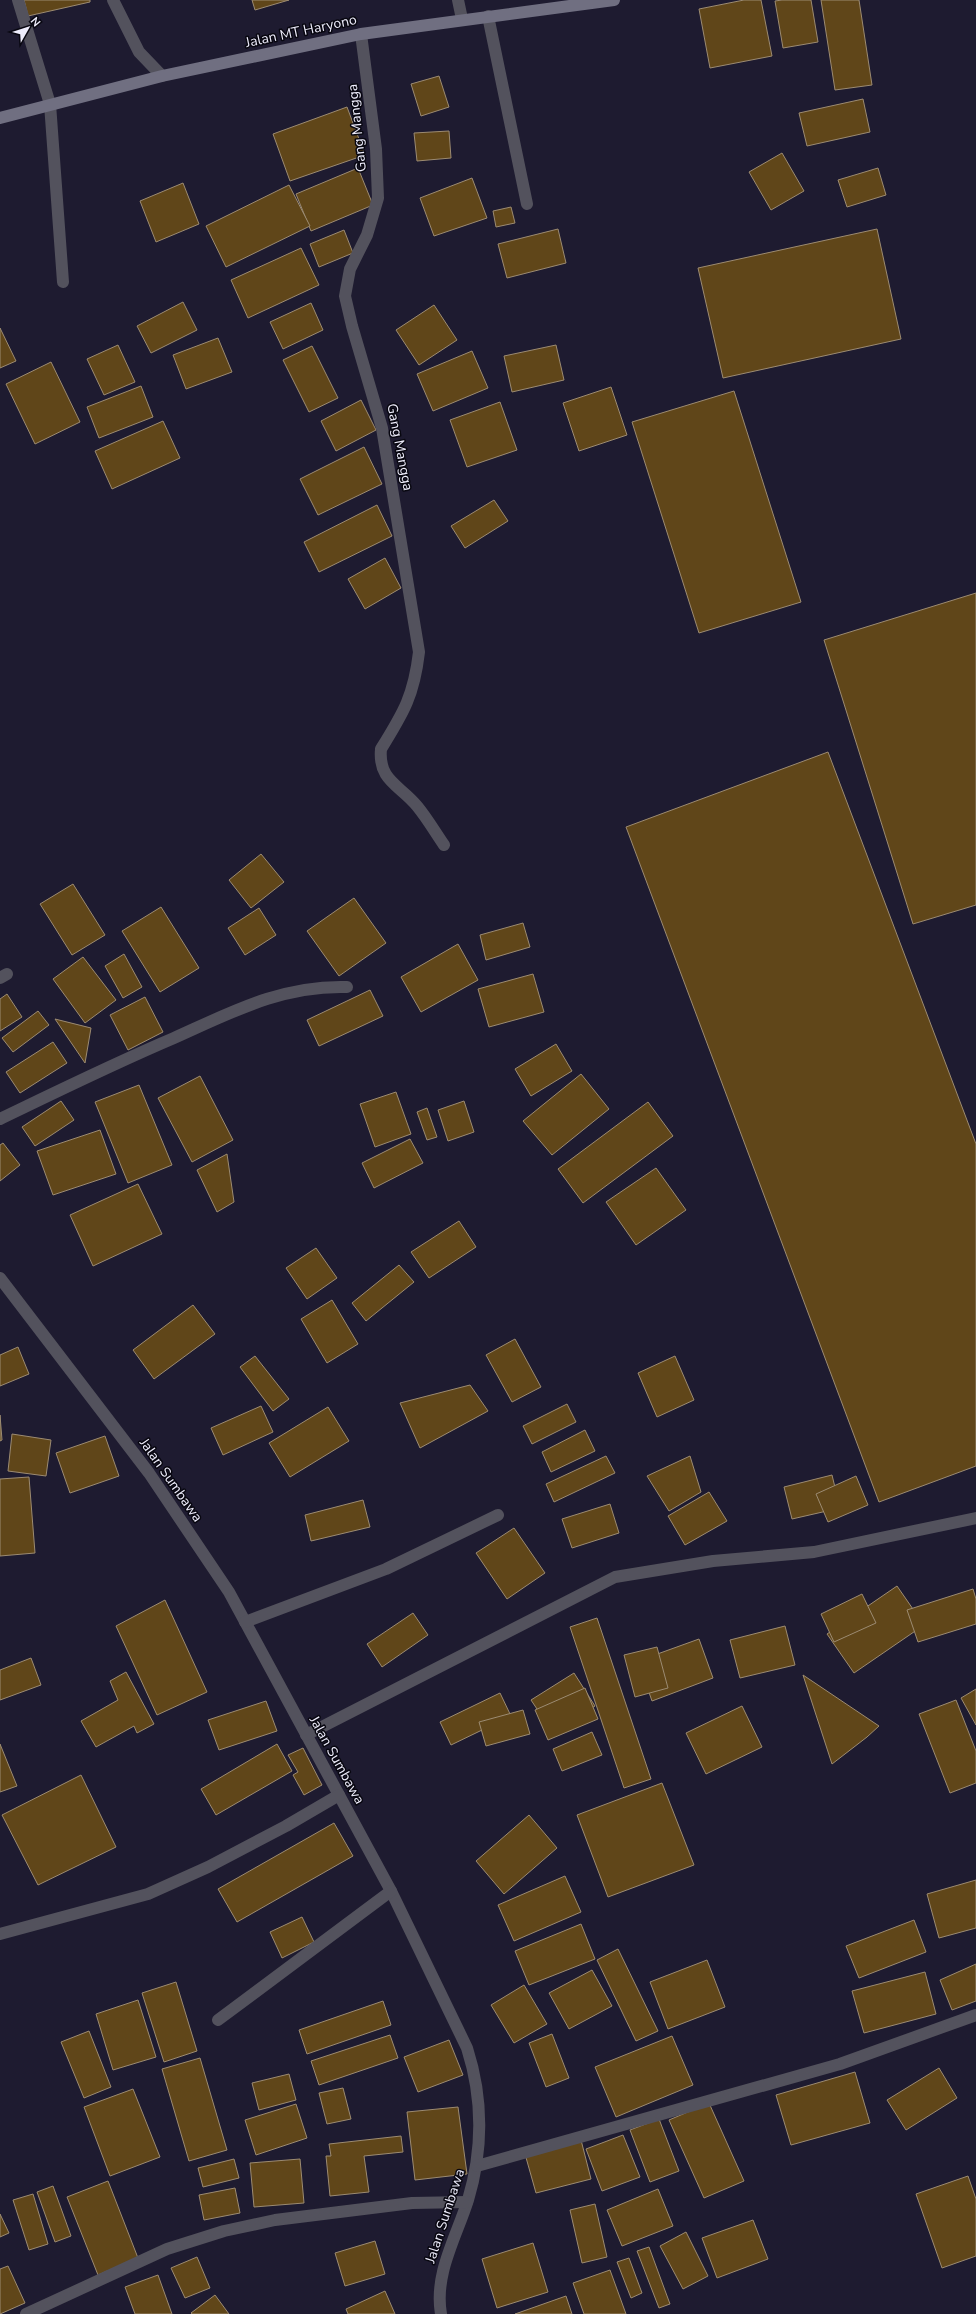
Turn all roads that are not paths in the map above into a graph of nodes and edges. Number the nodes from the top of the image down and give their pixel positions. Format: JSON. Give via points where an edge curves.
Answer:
{"nodes":[{"id":1,"x":18,"y":0,"type":"edge"},
{"id":2,"x":113,"y":0,"type":"edge"},
{"id":3,"x":458,"y":0,"type":"edge"},
{"id":4,"x":614,"y":0,"type":"edge"},
{"id":5,"x":488,"y":16,"type":"junction"},
{"id":6,"x":462,"y":19,"type":"junction"},
{"id":7,"x":361,"y":34,"type":"junction"},
{"id":8,"x":162,"y":76,"type":"junction"},
{"id":9,"x":50,"y":104,"type":"junction"},
{"id":10,"x":0,"y":118,"type":"edge"},
{"id":11,"x":527,"y":204,"type":"dead end"},
{"id":12,"x":63,"y":282,"type":"dead end"},
{"id":13,"x":444,"y":845,"type":"dead end"},
{"id":14,"x":348,"y":987,"type":"dead end"},
{"id":15,"x":0,"y":1119,"type":"edge"},
{"id":16,"x":0,"y":1278,"type":"edge"},
{"id":17,"x":498,"y":1515,"type":"dead end"},
{"id":18,"x":976,"y":1518,"type":"edge"},
{"id":19,"x":245,"y":1622,"type":"junction"},
{"id":20,"x":306,"y":1736,"type":"junction"},
{"id":21,"x":339,"y":1795,"type":"junction"},
{"id":22,"x":391,"y":1891,"type":"junction"},
{"id":23,"x":0,"y":1934,"type":"edge"},
{"id":24,"x":976,"y":2015,"type":"edge"},
{"id":25,"x":218,"y":2020,"type":"dead end"},
{"id":26,"x":477,"y":2166,"type":"junction"},
{"id":27,"x":467,"y":2202,"type":"junction"},
{"id":28,"x":26,"y":2314,"type":"edge"},
{"id":29,"x":441,"y":2314,"type":"edge"}],
"edges":[{"from":1,"to":9,"type":"street"},
{"from":2,"to":8,"type":"street","via":[[139,52]]},
{"from":3,"to":6,"type":"street"},
{"from":4,"to":5,"type":"main road","name":"Jalan MT Haryono"},
{"from":5,"to":6,"type":"main road","name":"Jalan MT Haryono"},
{"from":5,"to":11,"type":"street"},
{"from":6,"to":7,"type":"main road","name":"Jalan MT Haryono"},
{"from":7,"to":8,"type":"main road","name":"Jalan MT Haryono"},
{"from":7,"to":13,"type":"street","name":"Gang Mangga","via":[[376,149],[378,198],[367,235],[350,269],[345,296],[382,428],[419,652],[416,680],[405,711],[381,748],[380,755],[383,771],[389,780],[417,806]]},
{"from":8,"to":9,"type":"main road","name":"Jalan MT Haryono"},
{"from":9,"to":10,"type":"main road","name":"Jalan MT Haryono"},
{"from":9,"to":12,"type":"street"},
{"from":14,"to":15,"type":"street","via":[[320,986],[296,990],[250,1004],[97,1071]]},
{"from":16,"to":19,"type":"street","name":"Jalan Sumbawa","via":[[149,1474],[213,1566]]},
{"from":17,"to":19,"type":"street","via":[[386,1569]]},
{"from":18,"to":20,"type":"street","via":[[814,1552],[713,1561],[615,1577]]},
{"from":19,"to":20,"type":"street","name":"Jalan Sumbawa"},
{"from":20,"to":21,"type":"street","name":"Jalan Sumbawa"},
{"from":21,"to":22,"type":"street","name":"Jalan Sumbawa"},
{"from":21,"to":23,"type":"street","via":[[221,1861],[148,1894]]},
{"from":22,"to":25,"type":"street"},
{"from":22,"to":26,"type":"street","name":"Jalan Sumbawa","via":[[467,2048],[473,2067],[479,2109]]},
{"from":24,"to":26,"type":"street","via":[[840,2064]]},
{"from":26,"to":27,"type":"street","name":"Jalan Sumbawa"},
{"from":27,"to":28,"type":"street","via":[[404,2204],[275,2220],[224,2231],[167,2248]]},
{"from":27,"to":29,"type":"street","name":"Jalan Sumbawa","via":[[443,2271],[439,2294]]}]}
